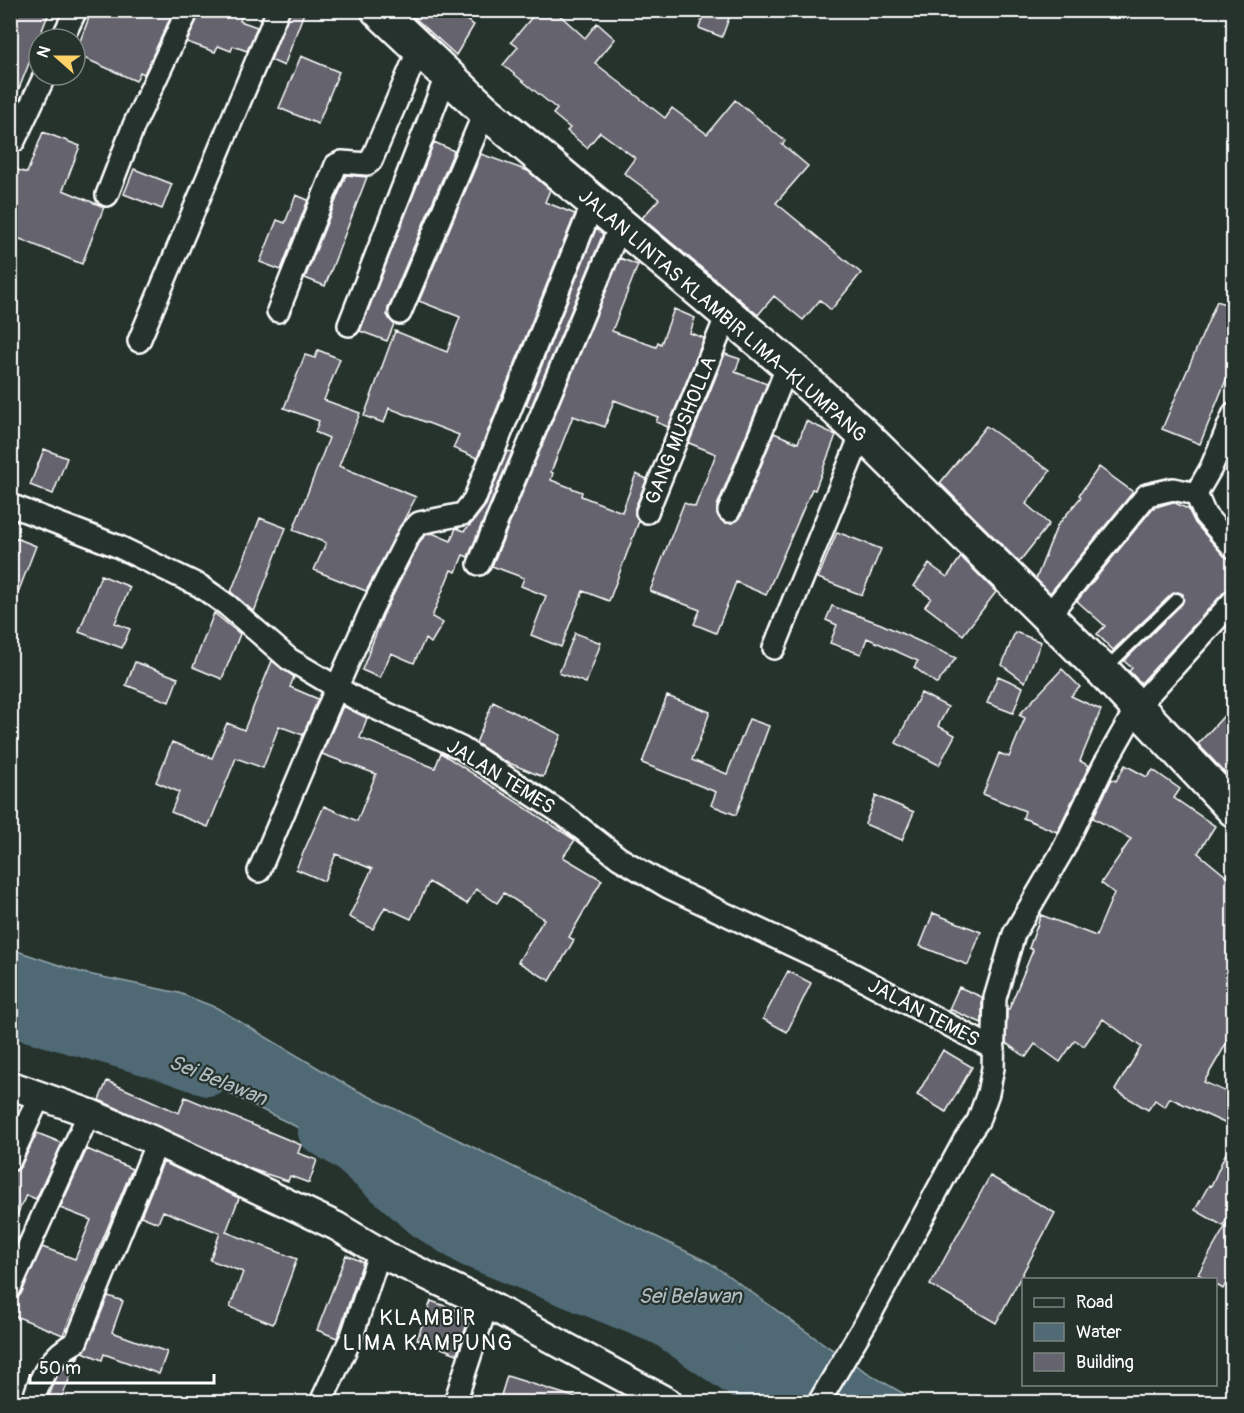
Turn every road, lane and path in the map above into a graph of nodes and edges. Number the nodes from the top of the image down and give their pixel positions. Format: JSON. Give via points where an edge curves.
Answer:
{"nodes":[{"id":1,"x":76,"y":10,"type":"edge"},
{"id":2,"x":188,"y":10,"type":"edge"},
{"id":3,"x":278,"y":10,"type":"edge"},
{"id":4,"x":378,"y":10,"type":"edge"},
{"id":5,"x":68,"y":27,"type":"edge"},
{"id":6,"x":419,"y":49,"type":"junction"},
{"id":7,"x":447,"y":74,"type":"junction"},
{"id":8,"x":39,"y":87,"type":"edge"},
{"id":9,"x":485,"y":111,"type":"junction"},
{"id":10,"x":14,"y":141,"type":"dead end"},
{"id":11,"x":107,"y":195,"type":"dead end"},
{"id":12,"x":593,"y":203,"type":"junction"},
{"id":13,"x":620,"y":226,"type":"junction"},
{"id":14,"x":278,"y":311,"type":"dead end"},
{"id":15,"x":400,"y":313,"type":"dead end"},
{"id":16,"x":727,"y":315,"type":"junction"},
{"id":17,"x":349,"y":325,"type":"dead end"},
{"id":18,"x":139,"y":341,"type":"dead end"},
{"id":19,"x":788,"y":365,"type":"junction"},
{"id":20,"x":1233,"y":413,"type":"edge"},
{"id":21,"x":862,"y":433,"type":"junction"},
{"id":22,"x":1196,"y":494,"type":"junction"},
{"id":23,"x":10,"y":504,"type":"edge"},
{"id":24,"x":729,"y":511,"type":"dead end"},
{"id":25,"x":647,"y":512,"type":"dead end"},
{"id":26,"x":1233,"y":548,"type":"edge"},
{"id":27,"x":478,"y":564,"type":"dead end"},
{"id":28,"x":1177,"y":599,"type":"dead end"},
{"id":29,"x":1233,"y":600,"type":"edge"},
{"id":30,"x":1047,"y":617,"type":"junction"},
{"id":31,"x":774,"y":648,"type":"dead end"},
{"id":32,"x":1103,"y":671,"type":"junction"},
{"id":33,"x":336,"y":689,"type":"junction"},
{"id":34,"x":1137,"y":707,"type":"junction"},
{"id":35,"x":1233,"y":810,"type":"edge"},
{"id":36,"x":260,"y":871,"type":"dead end"},
{"id":37,"x":994,"y":1049,"type":"junction"},
{"id":38,"x":10,"y":1085,"type":"edge"},
{"id":39,"x":40,"y":1095,"type":"junction"},
{"id":40,"x":89,"y":1113,"type":"junction"},
{"id":41,"x":157,"y":1142,"type":"junction"},
{"id":42,"x":10,"y":1160,"type":"edge"},
{"id":43,"x":380,"y":1251,"type":"junction"},
{"id":44,"x":10,"y":1288,"type":"edge"},
{"id":45,"x":487,"y":1304,"type":"junction"},
{"id":46,"x":33,"y":1402,"type":"edge"},
{"id":47,"x":321,"y":1402,"type":"edge"},
{"id":48,"x":455,"y":1402,"type":"edge"},
{"id":49,"x":668,"y":1402,"type":"edge"},
{"id":50,"x":819,"y":1402,"type":"edge"}],
"edges":[{"from":1,"to":5,"type":"street"},
{"from":2,"to":11,"type":"street","via":[[134,125]]},
{"from":3,"to":18,"type":"street"},
{"from":4,"to":6,"type":"main road","name":"JALAN LINTAS KLAMBIR LIMA–KLUMPANG"},
{"from":6,"to":7,"type":"main road","name":"JALAN LINTAS KLAMBIR LIMA–KLUMPANG"},
{"from":6,"to":14,"type":"street","via":[[371,160],[367,164],[336,165]]},
{"from":7,"to":9,"type":"main road","name":"JALAN LINTAS KLAMBIR LIMA–KLUMPANG"},
{"from":7,"to":17,"type":"street"},
{"from":8,"to":10,"type":"street"},
{"from":9,"to":12,"type":"main road","name":"JALAN LINTAS KLAMBIR LIMA–KLUMPANG"},
{"from":9,"to":15,"type":"street"},
{"from":12,"to":13,"type":"main road","name":"JALAN LINTAS KLAMBIR LIMA–KLUMPANG"},
{"from":12,"to":33,"type":"street","via":[[474,500],[463,513],[419,523],[410,533]]},
{"from":13,"to":16,"type":"main road","name":"JALAN LINTAS KLAMBIR LIMA–KLUMPANG"},
{"from":13,"to":27,"type":"street"},
{"from":16,"to":19,"type":"main road","name":"JALAN LINTAS KLAMBIR LIMA–KLUMPANG"},
{"from":16,"to":25,"type":"street","name":"GANG MUSHOLLA"},
{"from":19,"to":21,"type":"main road","name":"JALAN LINTAS KLAMBIR LIMA–KLUMPANG"},
{"from":19,"to":24,"type":"street"},
{"from":20,"to":22,"type":"street","via":[[1212,468]]},
{"from":21,"to":30,"type":"main road","name":"JALAN LINTAS KLAMBIR LIMA–KLUMPANG"},
{"from":21,"to":31,"type":"street"},
{"from":22,"to":26,"type":"street","via":[[1205,516]]},
{"from":22,"to":30,"type":"street","via":[[1173,489],[1147,495]]},
{"from":23,"to":33,"type":"street","name":"JALAN TEMES","via":[[117,546],[200,586],[289,659]]},
{"from":28,"to":32,"type":"lane"},
{"from":29,"to":34,"type":"street"},
{"from":30,"to":32,"type":"main road","name":"JALAN LINTAS KLAMBIR LIMA–KLUMPANG"},
{"from":32,"to":34,"type":"main road","name":"JALAN LINTAS KLAMBIR LIMA–KLUMPANG"},
{"from":33,"to":36,"type":"street"},
{"from":33,"to":37,"type":"street","name":"JALAN TEMES","via":[[461,748],[564,815],[619,858],[668,887],[847,971]]},
{"from":34,"to":35,"type":"main road","name":"JALAN LINTAS KLAMBIR LIMA–KLUMPANG"},
{"from":34,"to":37,"type":"street","via":[[1063,850],[1014,934],[995,998]]},
{"from":37,"to":50,"type":"street","via":[[988,1093],[978,1121]]},
{"from":38,"to":39,"type":"street"},
{"from":39,"to":40,"type":"street"},
{"from":39,"to":42,"type":"street"},
{"from":40,"to":41,"type":"street"},
{"from":40,"to":44,"type":"street"},
{"from":41,"to":43,"type":"street","via":[[336,1226]]},
{"from":41,"to":46,"type":"street","via":[[76,1342],[50,1361]]},
{"from":43,"to":45,"type":"street"},
{"from":43,"to":47,"type":"street","via":[[352,1336]]},
{"from":45,"to":48,"type":"street"},
{"from":45,"to":49,"type":"street"}]}
